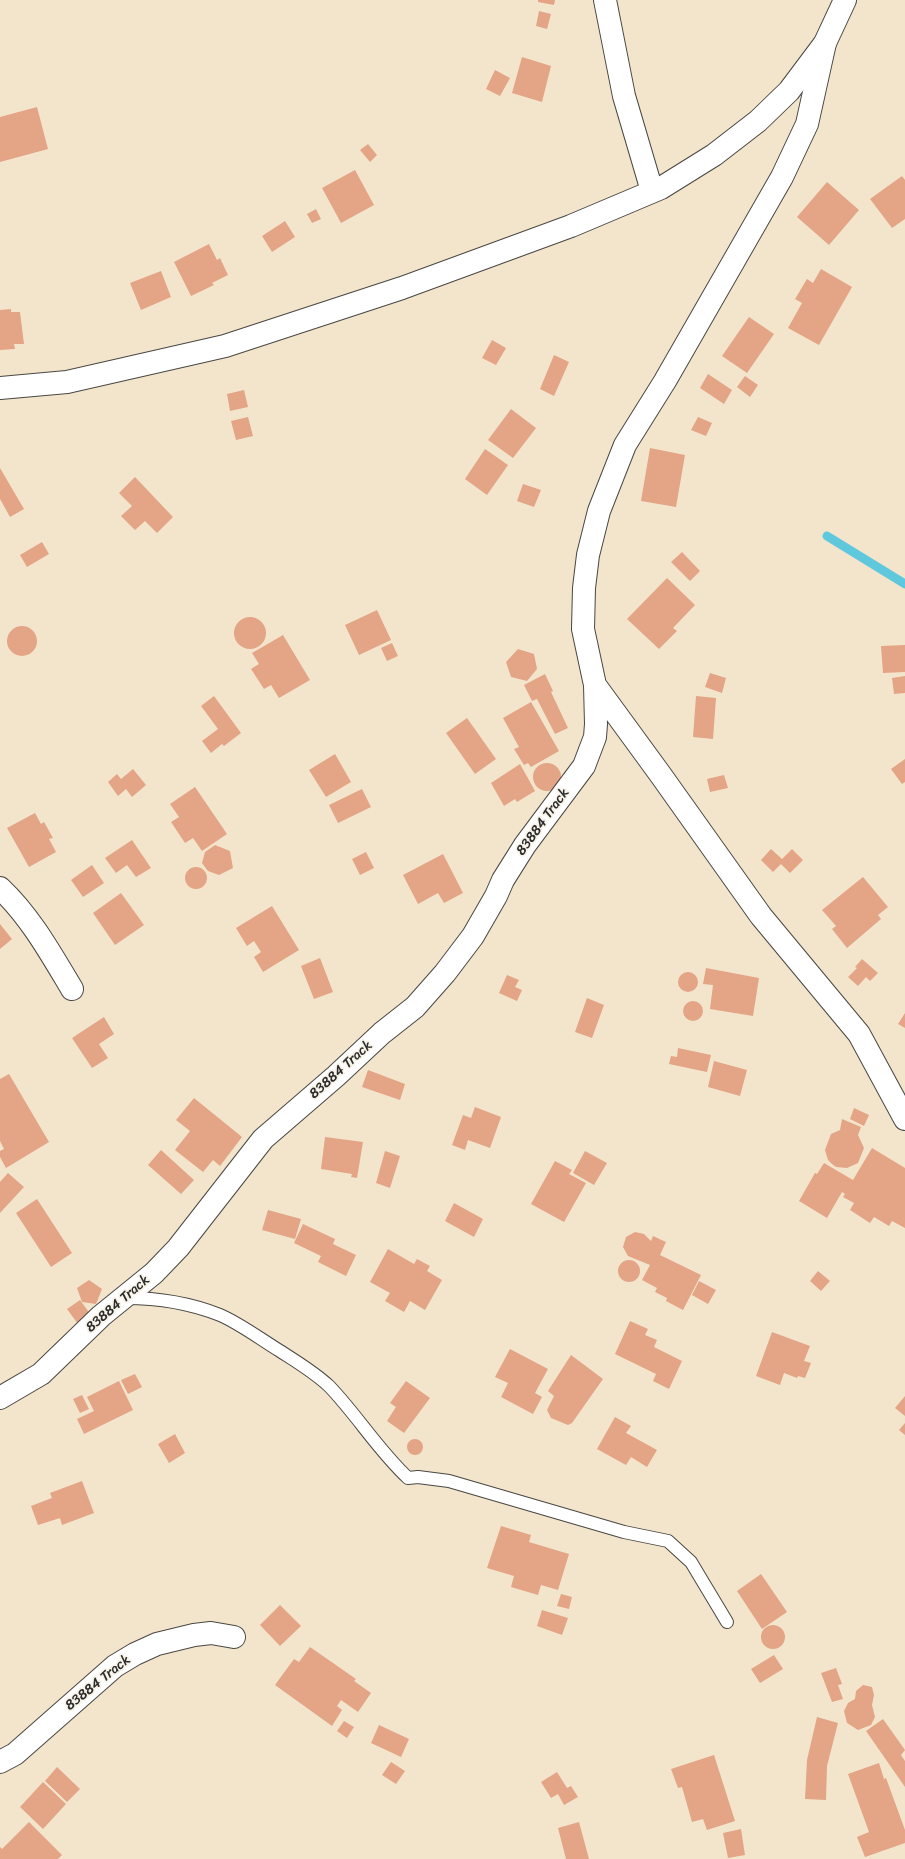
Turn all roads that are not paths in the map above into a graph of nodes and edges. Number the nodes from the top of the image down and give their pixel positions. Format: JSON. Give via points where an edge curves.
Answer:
{"nodes":[{"id":1,"x":605,"y":0,"type":"edge"},
{"id":2,"x":845,"y":0,"type":"edge"},
{"id":3,"x":825,"y":43,"type":"junction"},
{"id":4,"x":652,"y":191,"type":"junction"},
{"id":5,"x":0,"y":388,"type":"edge"},
{"id":6,"x":595,"y":686,"type":"junction"},
{"id":7,"x":0,"y":888,"type":"edge"},
{"id":8,"x":72,"y":989,"type":"dead end"},
{"id":9,"x":905,"y":1119,"type":"edge"},
{"id":10,"x":124,"y":1298,"type":"junction"},
{"id":11,"x":0,"y":1398,"type":"edge"},
{"id":12,"x":728,"y":1622,"type":"dead end"},
{"id":13,"x":234,"y":1637,"type":"dead end"},
{"id":14,"x":0,"y":1762,"type":"edge"}],
"edges":[{"from":1,"to":4,"type":"street","via":[[624,96]]},
{"from":2,"to":3,"type":"street"},
{"from":3,"to":4,"type":"street","via":[[789,91],[758,121],[714,155]]},
{"from":3,"to":6,"type":"street","via":[[807,124],[782,177],[665,381],[625,445],[599,511],[588,555],[583,629]]},
{"from":4,"to":5,"type":"street","via":[[571,226],[416,283],[224,346],[67,382]]},
{"from":6,"to":9,"type":"street","via":[[761,916],[859,1034]]},
{"from":6,"to":10,"type":"street","name":"83884 Track","via":[[595,738],[584,766],[525,845],[460,955],[415,1007],[382,1033],[263,1139],[178,1248],[154,1273]]},
{"from":7,"to":8,"type":"street","via":[[42,940]]},
{"from":10,"to":11,"type":"street","name":"83884 Track","via":[[101,1316],[41,1374]]},
{"from":10,"to":12,"type":"lane","via":[[160,1300],[200,1308],[222,1315],[269,1344],[330,1387],[408,1478],[449,1481],[624,1532],[668,1541],[691,1562]]},
{"from":13,"to":14,"type":"street","name":"83884 Track","via":[[211,1633],[194,1635],[157,1644],[135,1654],[115,1666],[15,1754]]}]}
